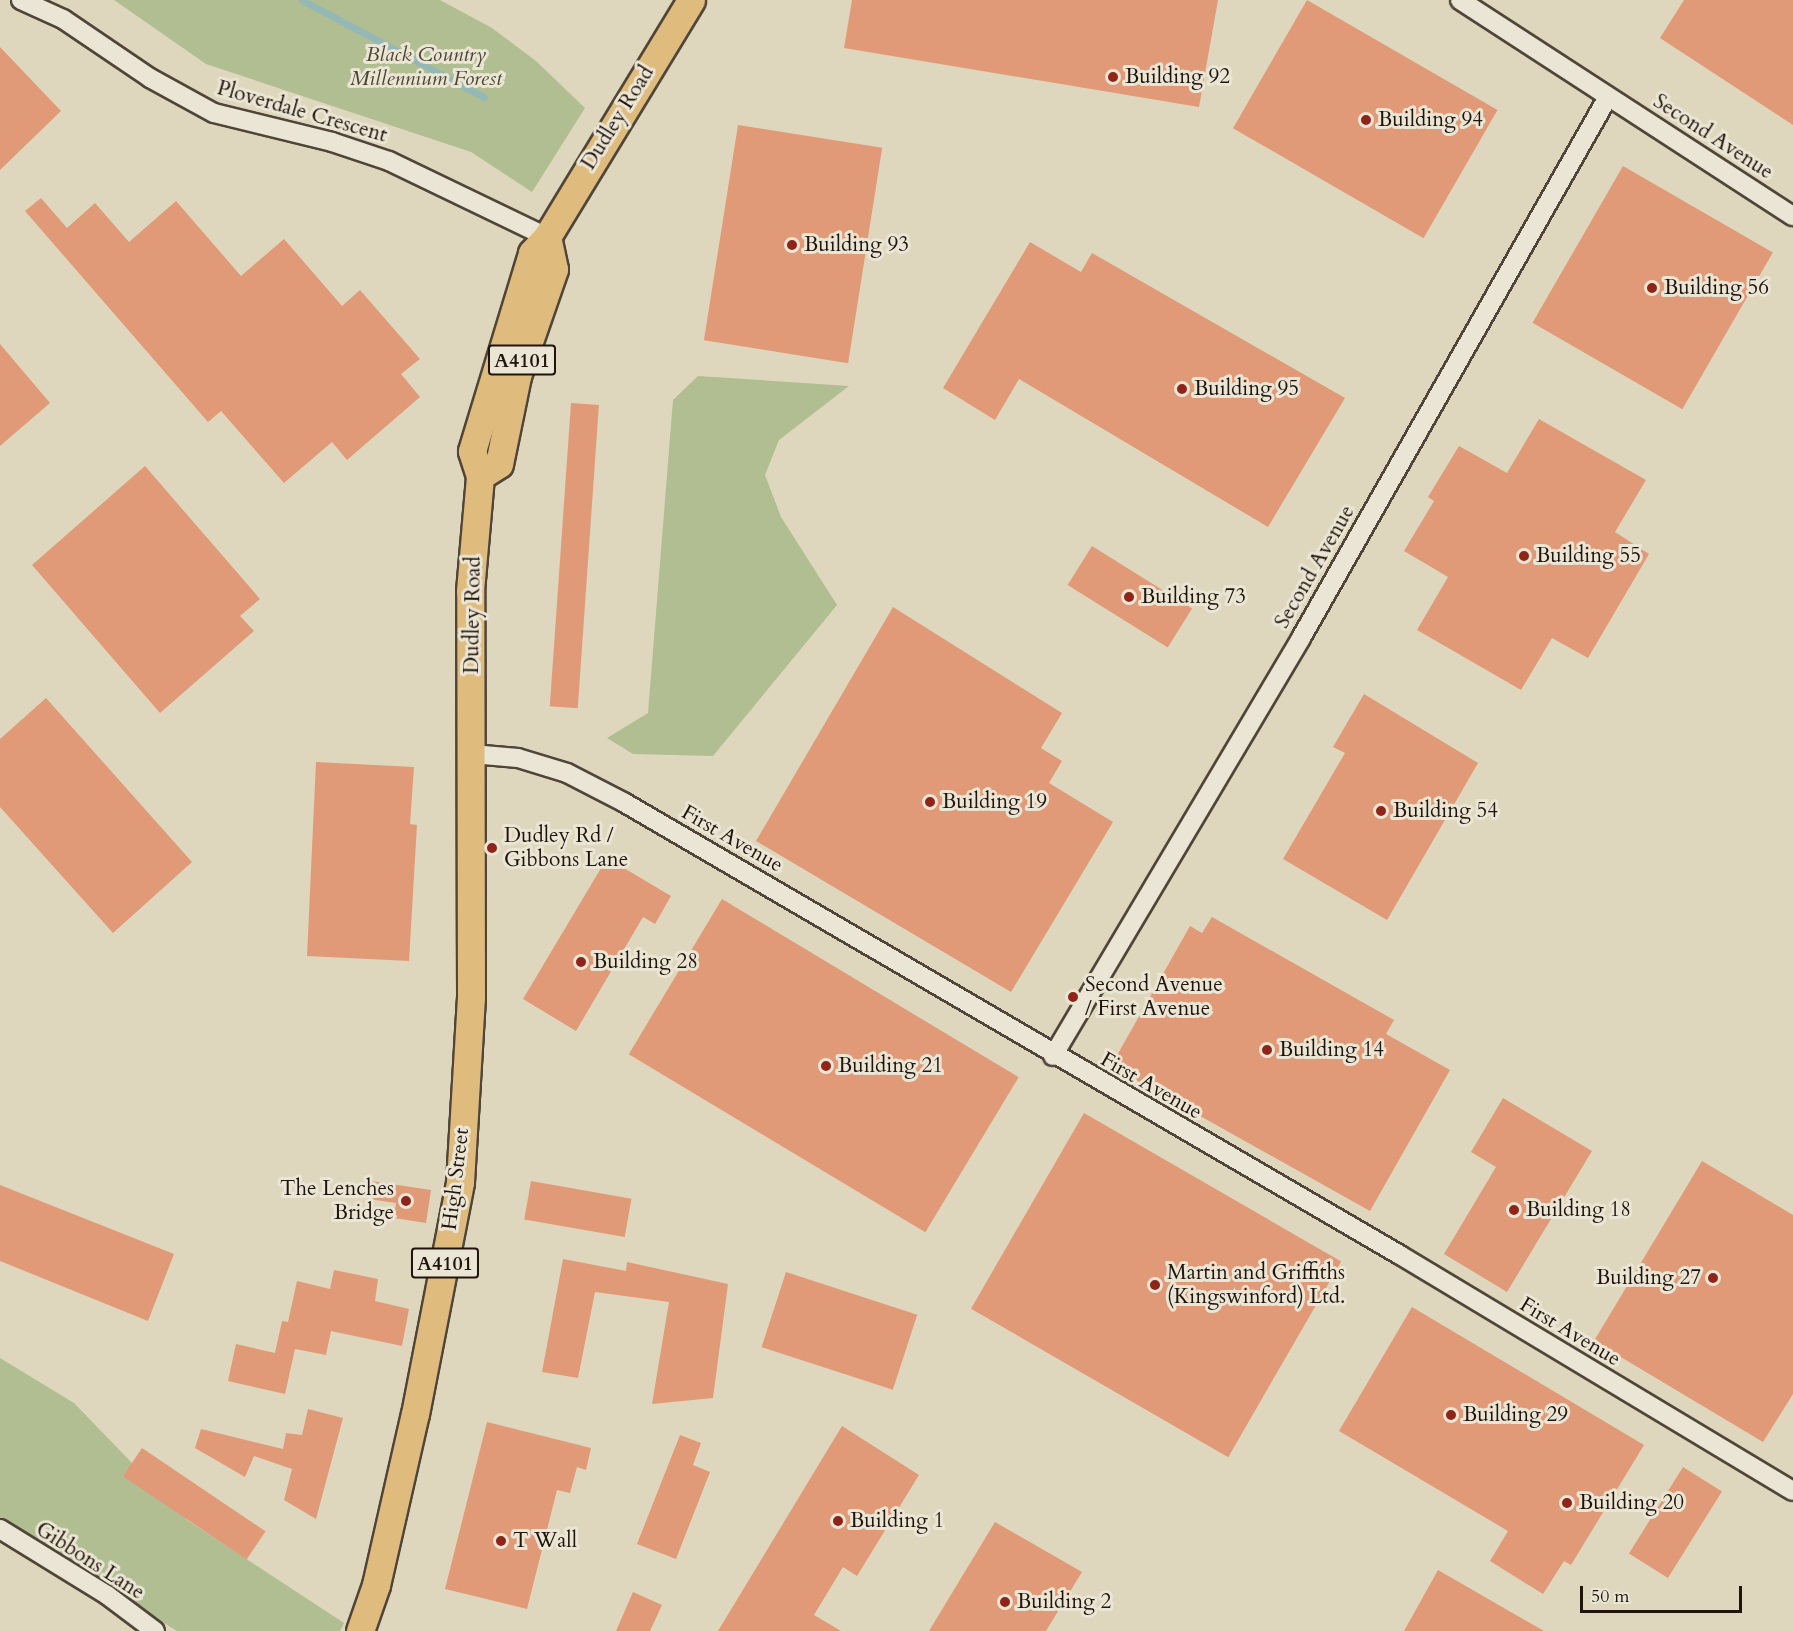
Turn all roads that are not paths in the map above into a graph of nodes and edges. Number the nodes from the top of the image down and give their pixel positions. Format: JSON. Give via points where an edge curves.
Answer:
{"nodes":[{"id":1,"x":21,"y":0,"type":"edge"},
{"id":2,"x":691,"y":0,"type":"edge"},
{"id":3,"x":1460,"y":0,"type":"edge"},
{"id":4,"x":1608,"y":97,"type":"junction"},
{"id":5,"x":1793,"y":216,"type":"edge"},
{"id":6,"x":547,"y":237,"type":"junction"},
{"id":7,"x":472,"y":754,"type":"junction"},
{"id":8,"x":1053,"y":1056,"type":"junction"},
{"id":9,"x":1793,"y":1491,"type":"edge"},
{"id":10,"x":0,"y":1529,"type":"edge"},
{"id":11,"x":155,"y":1631,"type":"edge"},
{"id":12,"x":360,"y":1631,"type":"edge"}],
"edges":[{"from":1,"to":6,"type":"street","name":"Ploverdale Crescent","via":[[63,19],[150,78],[213,113],[332,142],[389,161]]},
{"from":2,"to":6,"type":"main road","name":"Dudley Road","number":"A4101"},
{"from":3,"to":4,"type":"street","name":"Second Avenue"},
{"from":4,"to":5,"type":"street","name":"Second Avenue"},
{"from":4,"to":8,"type":"street","name":"Second Avenue","via":[[1302,638]]},
{"from":6,"to":7,"type":"main road","name":"Dudley Road","number":"A4101","via":[[532,253],[523,271],[472,451],[480,476],[470,591]]},
{"from":7,"to":8,"type":"street","name":"First Avenue","via":[[518,758],[567,773],[625,803]]},
{"from":7,"to":12,"type":"main road","name":"High Street","number":"A4101","via":[[471,997],[460,1182],[413,1424],[376,1585]]},
{"from":8,"to":9,"type":"street","name":"First Avenue","via":[[1400,1255]]},
{"from":10,"to":11,"type":"street","name":"Gibbons Lane"}]}
